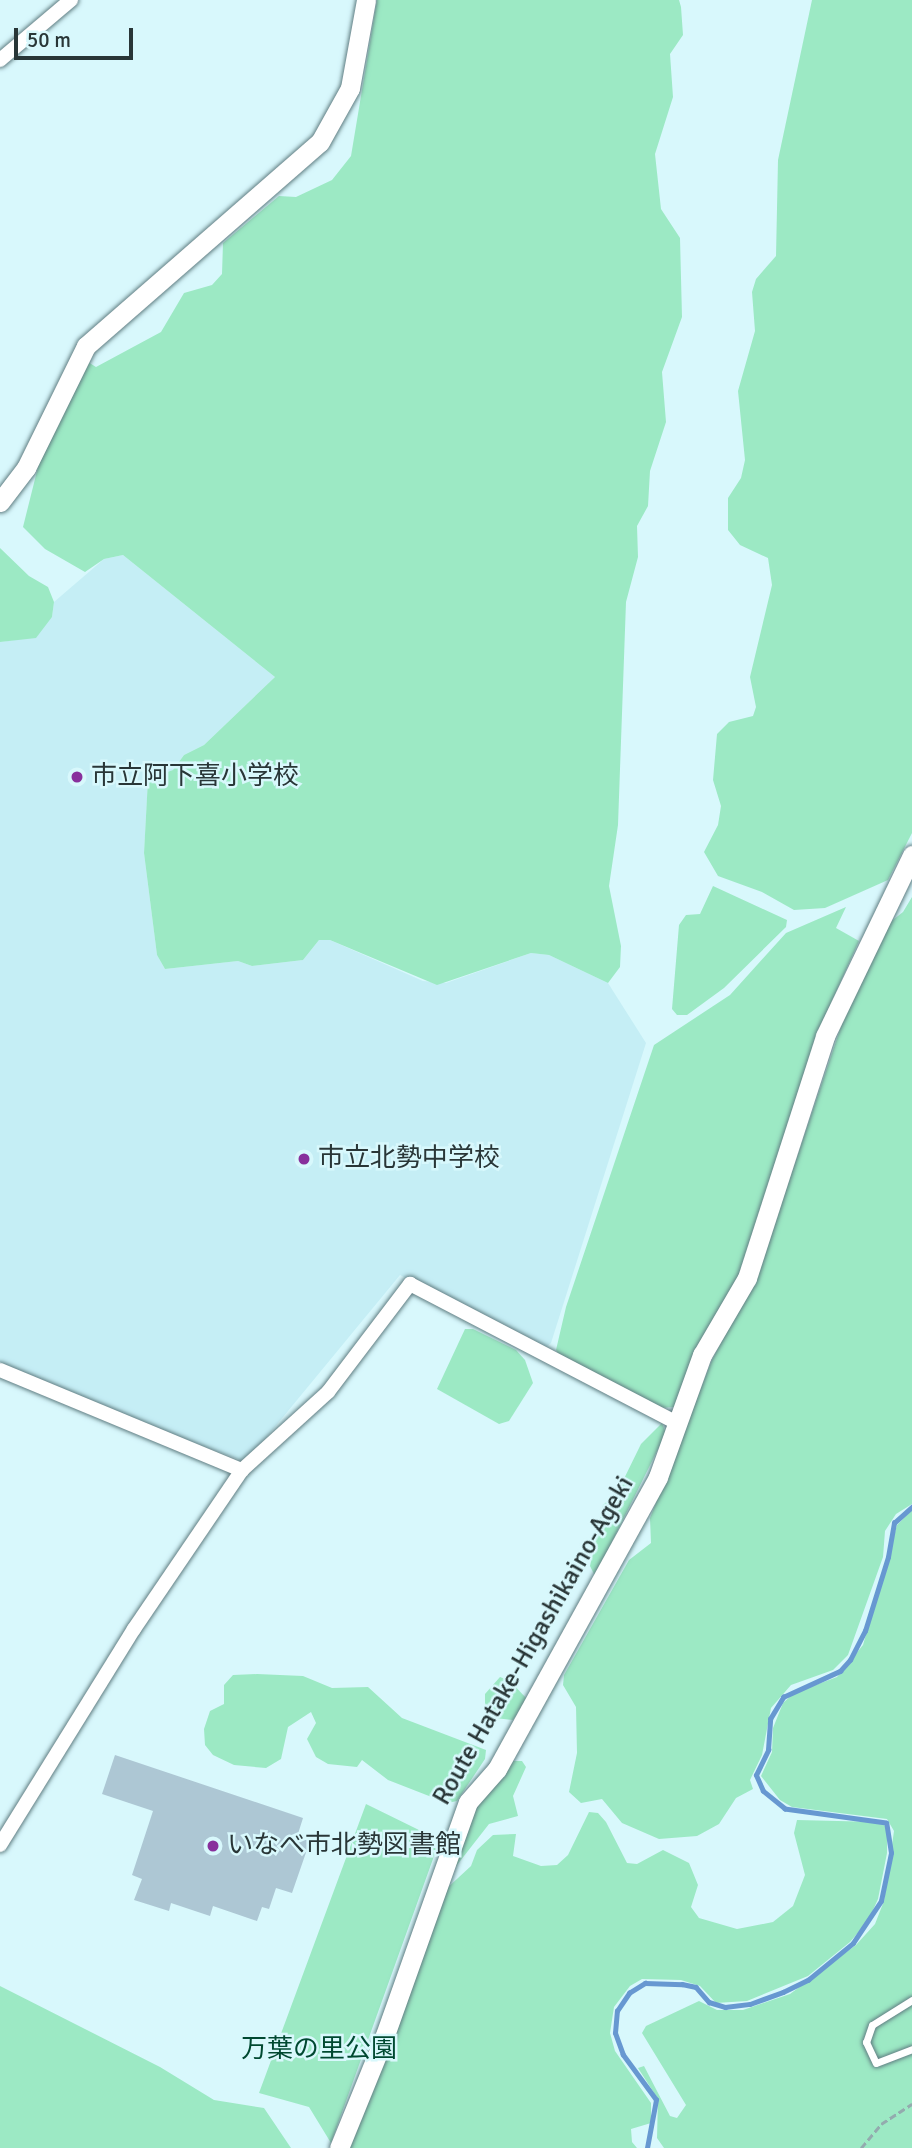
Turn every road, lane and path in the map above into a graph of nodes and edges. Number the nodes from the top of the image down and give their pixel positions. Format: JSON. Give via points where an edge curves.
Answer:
{"nodes":[{"id":1,"x":71,"y":0,"type":"edge"},
{"id":2,"x":366,"y":0,"type":"edge"},
{"id":3,"x":0,"y":60,"type":"edge"},
{"id":4,"x":0,"y":502,"type":"edge"},
{"id":5,"x":912,"y":855,"type":"edge"},
{"id":6,"x":0,"y":1370,"type":"edge"},
{"id":7,"x":677,"y":1423,"type":"junction"},
{"id":8,"x":242,"y":1470,"type":"junction"},
{"id":9,"x":0,"y":1844,"type":"edge"},
{"id":10,"x":912,"y":2000,"type":"edge"},
{"id":11,"x":912,"y":2049,"type":"edge"},
{"id":12,"x":912,"y":2104,"type":"edge"},
{"id":13,"x":339,"y":2148,"type":"edge"},
{"id":14,"x":861,"y":2148,"type":"edge"}],
"edges":[{"from":1,"to":3,"type":"street"},
{"from":2,"to":4,"type":"main road","via":[[350,88],[320,142],[86,346],[26,468]]},
{"from":5,"to":7,"type":"main road","name":"Route Hatake-Higashikaino-Ageki","via":[[825,1037],[747,1278],[702,1354]]},
{"from":6,"to":8,"type":"street"},
{"from":7,"to":8,"type":"street","via":[[410,1284],[328,1392]]},
{"from":7,"to":13,"type":"main road","name":"Route Hatake-Higashikaino-Ageki","via":[[658,1477],[624,1545],[497,1769],[468,1802],[386,2035]]},
{"from":8,"to":9,"type":"street","via":[[134,1629]]},
{"from":10,"to":11,"type":"lane","via":[[872,2025],[866,2042],[876,2063]]},
{"from":12,"to":14,"type":"path","via":[[881,2124]]}]}
